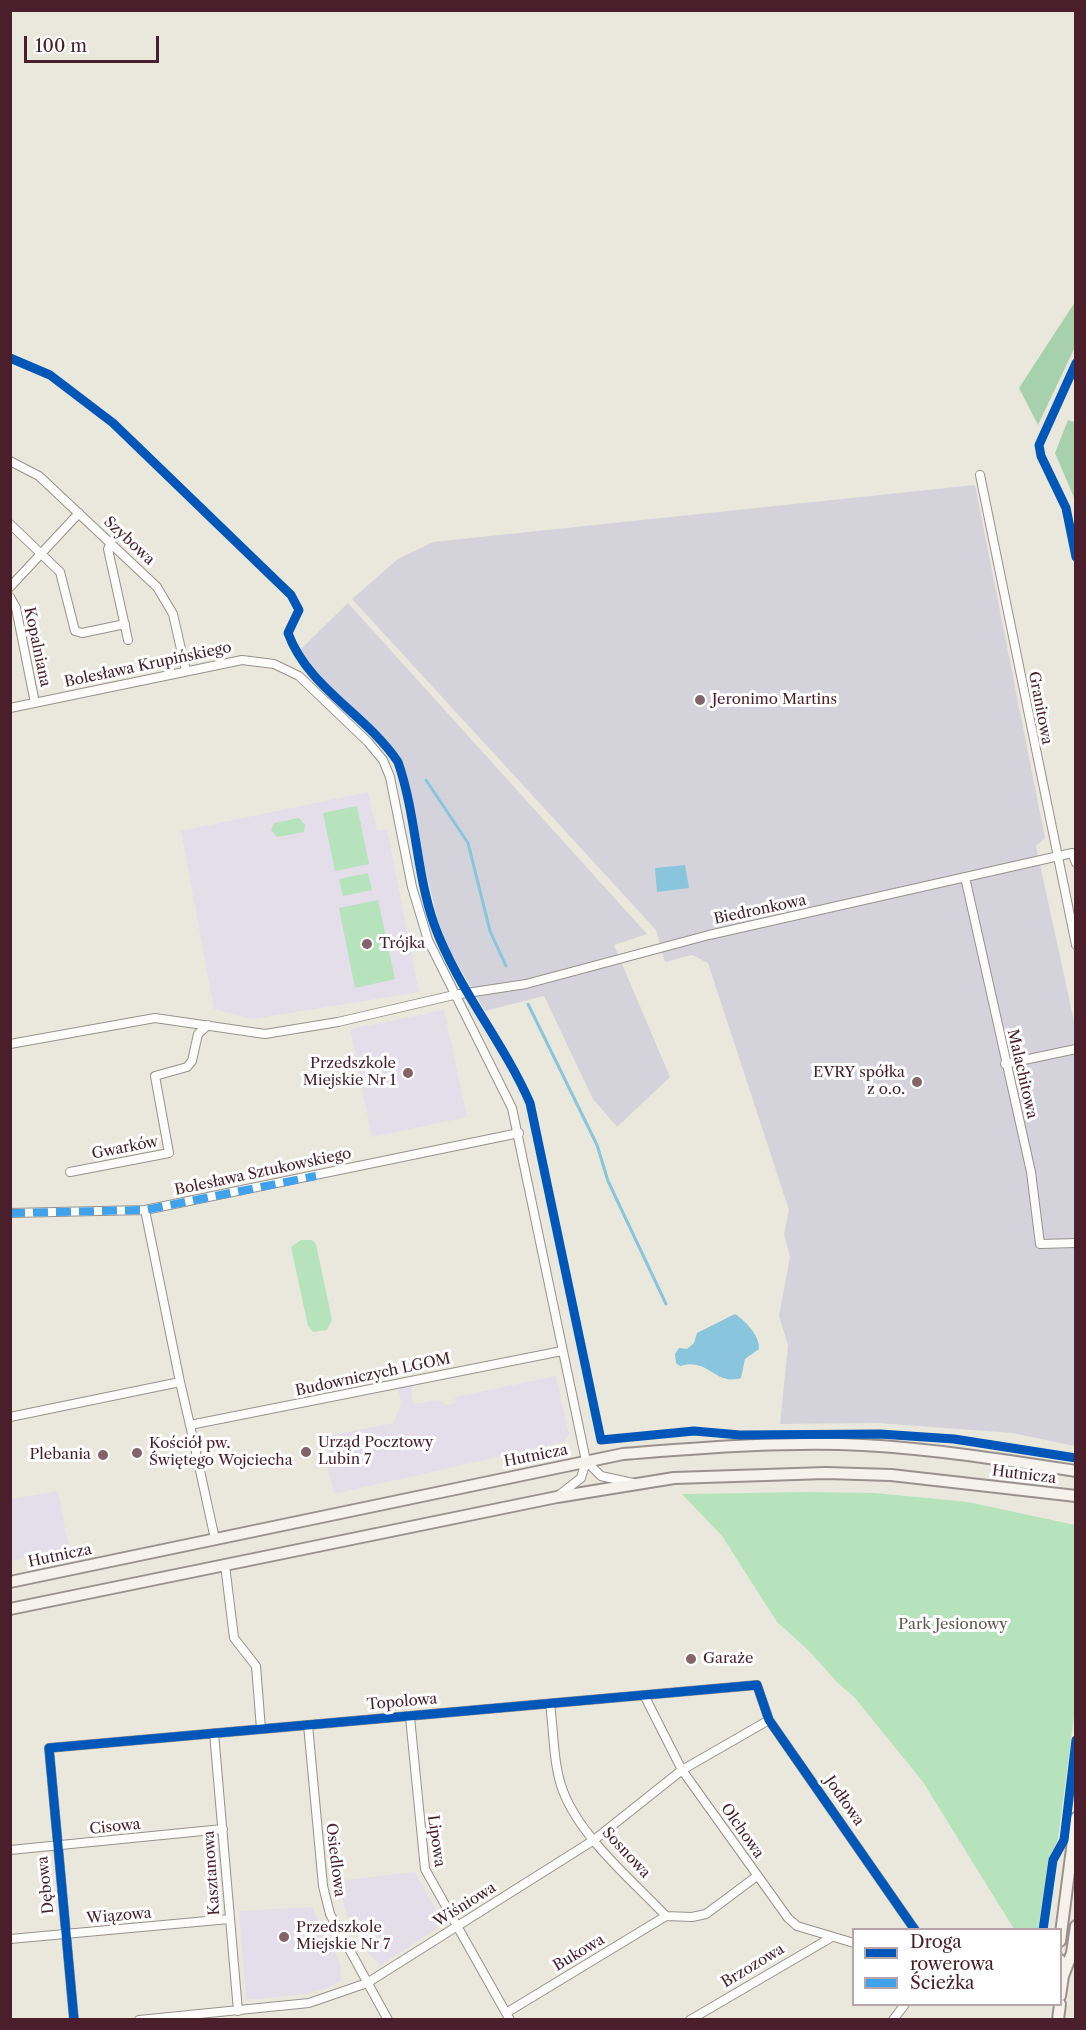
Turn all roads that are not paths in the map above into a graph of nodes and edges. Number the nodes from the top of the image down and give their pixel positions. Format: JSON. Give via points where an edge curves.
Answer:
{"nodes":[{"id":1,"x":10,"y":461,"type":"edge"},
{"id":2,"x":980,"y":475,"type":"dead end"},
{"id":3,"x":79,"y":513,"type":"junction"},
{"id":4,"x":10,"y":524,"type":"edge"},
{"id":5,"x":111,"y":543,"type":"junction"},
{"id":6,"x":42,"y":554,"type":"junction"},
{"id":7,"x":10,"y":587,"type":"edge"},
{"id":8,"x":10,"y":597,"type":"edge"},
{"id":9,"x":125,"y":624,"type":"junction"},
{"id":10,"x":128,"y":640,"type":"dead end"},
{"id":11,"x":186,"y":671,"type":"junction"},
{"id":12,"x":35,"y":703,"type":"junction"},
{"id":13,"x":10,"y":708,"type":"edge"},
{"id":14,"x":1057,"y":857,"type":"junction"},
{"id":15,"x":1076,"y":863,"type":"edge"},
{"id":16,"x":965,"y":877,"type":"junction"},
{"id":17,"x":1076,"y":945,"type":"edge"},
{"id":18,"x":454,"y":995,"type":"junction"},
{"id":19,"x":208,"y":1025,"type":"junction"},
{"id":20,"x":10,"y":1044,"type":"edge"},
{"id":21,"x":1076,"y":1049,"type":"edge"},
{"id":22,"x":1005,"y":1064,"type":"junction"},
{"id":23,"x":519,"y":1133,"type":"junction"},
{"id":24,"x":70,"y":1172,"type":"dead end"},
{"id":25,"x":145,"y":1210,"type":"junction"},
{"id":26,"x":10,"y":1213,"type":"edge"},
{"id":27,"x":1076,"y":1243,"type":"edge"},
{"id":28,"x":562,"y":1351,"type":"junction"},
{"id":29,"x":180,"y":1382,"type":"junction"},
{"id":30,"x":10,"y":1417,"type":"edge"},
{"id":31,"x":190,"y":1425,"type":"junction"},
{"id":32,"x":586,"y":1461,"type":"junction"},
{"id":33,"x":1076,"y":1471,"type":"edge"},
{"id":34,"x":634,"y":1483,"type":"junction"},
{"id":35,"x":1076,"y":1496,"type":"edge"},
{"id":36,"x":557,"y":1497,"type":"junction"},
{"id":37,"x":215,"y":1539,"type":"junction"},
{"id":38,"x":225,"y":1565,"type":"junction"},
{"id":39,"x":10,"y":1582,"type":"edge"},
{"id":40,"x":10,"y":1609,"type":"edge"},
{"id":41,"x":757,"y":1685,"type":"joint"},
{"id":42,"x":644,"y":1695,"type":"junction"},
{"id":43,"x":550,"y":1704,"type":"junction"},
{"id":44,"x":410,"y":1717,"type":"junction"},
{"id":45,"x":769,"y":1720,"type":"junction"},
{"id":46,"x":308,"y":1725,"type":"junction"},
{"id":47,"x":261,"y":1729,"type":"junction"},
{"id":48,"x":214,"y":1733,"type":"junction"},
{"id":49,"x":49,"y":1748,"type":"joint"},
{"id":50,"x":682,"y":1770,"type":"junction"},
{"id":51,"x":1076,"y":1818,"type":"edge"},
{"id":52,"x":223,"y":1829,"type":"junction"},
{"id":53,"x":594,"y":1840,"type":"junction"},
{"id":54,"x":57,"y":1846,"type":"junction"},
{"id":55,"x":10,"y":1850,"type":"edge"},
{"id":56,"x":757,"y":1876,"type":"junction"},
{"id":57,"x":666,"y":1916,"type":"junction"},
{"id":58,"x":229,"y":1919,"type":"junction"},
{"id":59,"x":1076,"y":1926,"type":"edge"},
{"id":60,"x":456,"y":1927,"type":"junction"},
{"id":61,"x":914,"y":1928,"type":"edge"},
{"id":62,"x":1062,"y":1928,"type":"edge"},
{"id":63,"x":66,"y":1934,"type":"junction"},
{"id":64,"x":832,"y":1937,"type":"junction"},
{"id":65,"x":10,"y":1939,"type":"edge"},
{"id":66,"x":852,"y":1942,"type":"edge"},
{"id":67,"x":1062,"y":1976,"type":"edge"},
{"id":68,"x":367,"y":1983,"type":"junction"},
{"id":69,"x":903,"y":2006,"type":"edge"},
{"id":70,"x":238,"y":2011,"type":"junction"},
{"id":71,"x":508,"y":2016,"type":"edge"},
{"id":72,"x":74,"y":2019,"type":"edge"},
{"id":73,"x":139,"y":2019,"type":"edge"},
{"id":74,"x":388,"y":2019,"type":"edge"},
{"id":75,"x":690,"y":2019,"type":"edge"},
{"id":76,"x":893,"y":2019,"type":"edge"}],
"edges":[{"from":1,"to":3,"type":"street","name":"Szybowa","via":[[37,474]]},
{"from":2,"to":14,"type":"street","name":"Granitowa"},
{"from":3,"to":5,"type":"street","name":"Szybowa"},
{"from":3,"to":6,"type":"street"},
{"from":4,"to":6,"type":"street"},
{"from":5,"to":9,"type":"street","via":[[108,549]]},
{"from":5,"to":11,"type":"street","name":"Szybowa","via":[[165,597]]},
{"from":6,"to":7,"type":"street"},
{"from":6,"to":9,"type":"street","via":[[61,575],[75,631]]},
{"from":8,"to":12,"type":"street","name":"Kopalniana","via":[[16,608]]},
{"from":9,"to":10,"type":"street"},
{"from":11,"to":12,"type":"street","name":"Bolesława Krupińskiego"},
{"from":11,"to":18,"type":"street","name":"Bolesława Krupińskiego","via":[[242,660],[282,667],[299,676],[378,752],[390,777],[412,887],[428,940]]},
{"from":12,"to":13,"type":"street","name":"Bolesława Krupińskiego"},
{"from":14,"to":15,"type":"street","name":"Biedronkowa","via":[[1072,853]]},
{"from":14,"to":16,"type":"street","name":"Biedronkowa"},
{"from":14,"to":17,"type":"street","name":"Granitowa"},
{"from":16,"to":18,"type":"street","name":"Biedronkowa","via":[[709,934],[526,984]]},
{"from":16,"to":22,"type":"street","name":"Malachitowa"},
{"from":18,"to":19,"type":"street","via":[[338,1022],[265,1034]]},
{"from":18,"to":23,"type":"street","name":"Bolesława Krupińskiego","via":[[504,1090]]},
{"from":19,"to":20,"type":"street","via":[[155,1017]]},
{"from":19,"to":24,"type":"street","name":"Gwarków","via":[[198,1034],[187,1067],[155,1076],[169,1153]]},
{"from":21,"to":22,"type":"street"},
{"from":22,"to":27,"type":"street","name":"Malachitowa","via":[[1030,1172],[1040,1244]]},
{"from":23,"to":25,"type":"street","name":"Bolesława Sztukowskiego"},
{"from":23,"to":28,"type":"street","name":"Bolesława Krupińskiego"},
{"from":25,"to":26,"type":"street","name":"Bolesława Sztukowskiego"},
{"from":25,"to":29,"type":"street"},
{"from":28,"to":31,"type":"street","name":"Budowniczych LGOM"},
{"from":28,"to":32,"type":"street","name":"Bolesława Krupińskiego"},
{"from":29,"to":30,"type":"street"},
{"from":29,"to":31,"type":"street"},
{"from":31,"to":37,"type":"street"},
{"from":32,"to":33,"type":"main road","name":"Hutnicza","via":[[696,1449],[861,1445],[975,1455]]},
{"from":32,"to":34,"type":"street","via":[[601,1476]]},
{"from":32,"to":36,"type":"street","via":[[581,1478]]},
{"from":32,"to":37,"type":"main road","name":"Hutnicza"},
{"from":34,"to":35,"type":"main road","name":"Hutnicza","via":[[826,1473]]},
{"from":34,"to":36,"type":"main road","name":"Hutnicza"},
{"from":36,"to":38,"type":"main road","name":"Hutnicza"},
{"from":37,"to":39,"type":"main road","name":"Hutnicza"},
{"from":38,"to":40,"type":"main road","name":"Hutnicza"},
{"from":38,"to":47,"type":"street","via":[[234,1638],[256,1666]]},
{"from":41,"to":42,"type":"street","name":"Topolowa"},
{"from":41,"to":45,"type":"street","name":"Jodłowa"},
{"from":42,"to":43,"type":"street","name":"Topolowa"},
{"from":42,"to":50,"type":"street","name":"Olchowa"},
{"from":43,"to":44,"type":"street","name":"Topolowa"},
{"from":43,"to":53,"type":"street","name":"Sosnowa","via":[[563,1791]]},
{"from":44,"to":46,"type":"street","name":"Topolowa"},
{"from":44,"to":60,"type":"street","name":"Lipowa","via":[[425,1869]]},
{"from":45,"to":50,"type":"street","name":"Wiśniowa"},
{"from":45,"to":61,"type":"street","name":"Jodłowa"},
{"from":46,"to":47,"type":"street","name":"Topolowa"},
{"from":46,"to":68,"type":"street","name":"Osiedlowa","via":[[323,1886],[330,1914]]},
{"from":47,"to":48,"type":"street","name":"Topolowa"},
{"from":48,"to":49,"type":"street","name":"Topolowa"},
{"from":48,"to":52,"type":"street","name":"Kasztanowa"},
{"from":49,"to":54,"type":"street","name":"Dębowa"},
{"from":50,"to":53,"type":"street","name":"Wiśniowa"},
{"from":50,"to":56,"type":"street","name":"Olchowa"},
{"from":51,"to":62,"type":"main road"},
{"from":52,"to":54,"type":"street","name":"Cisowa"},
{"from":52,"to":58,"type":"street","name":"Kasztanowa"},
{"from":53,"to":57,"type":"street","name":"Sosnowa"},
{"from":53,"to":60,"type":"street","name":"Wiśniowa"},
{"from":54,"to":55,"type":"street","name":"Cisowa"},
{"from":54,"to":63,"type":"street","name":"Dębowa"},
{"from":56,"to":57,"type":"street","via":[[706,1914]]},
{"from":56,"to":64,"type":"street","name":"Olchowa","via":[[793,1922]]},
{"from":57,"to":71,"type":"street","name":"Bukowa"},
{"from":58,"to":63,"type":"street","name":"Wiązowa"},
{"from":58,"to":70,"type":"street","name":"Kasztanowa"},
{"from":59,"to":67,"type":"main road","via":[[1072,1953]]},
{"from":60,"to":68,"type":"street","name":"Wiśniowa"},
{"from":60,"to":71,"type":"street","name":"Lipowa"},
{"from":63,"to":65,"type":"street","name":"Wiązowa"},
{"from":63,"to":72,"type":"street","name":"Dębowa"},
{"from":64,"to":66,"type":"street","name":"Olchowa"},
{"from":64,"to":75,"type":"street","name":"Brzozowa"},
{"from":68,"to":70,"type":"street","name":"Wiśniowa","via":[[309,2003]]},
{"from":68,"to":74,"type":"street","name":"Osiedlowa"},
{"from":69,"to":76,"type":"street"},
{"from":70,"to":73,"type":"street","name":"Wiśniowa"}]}
